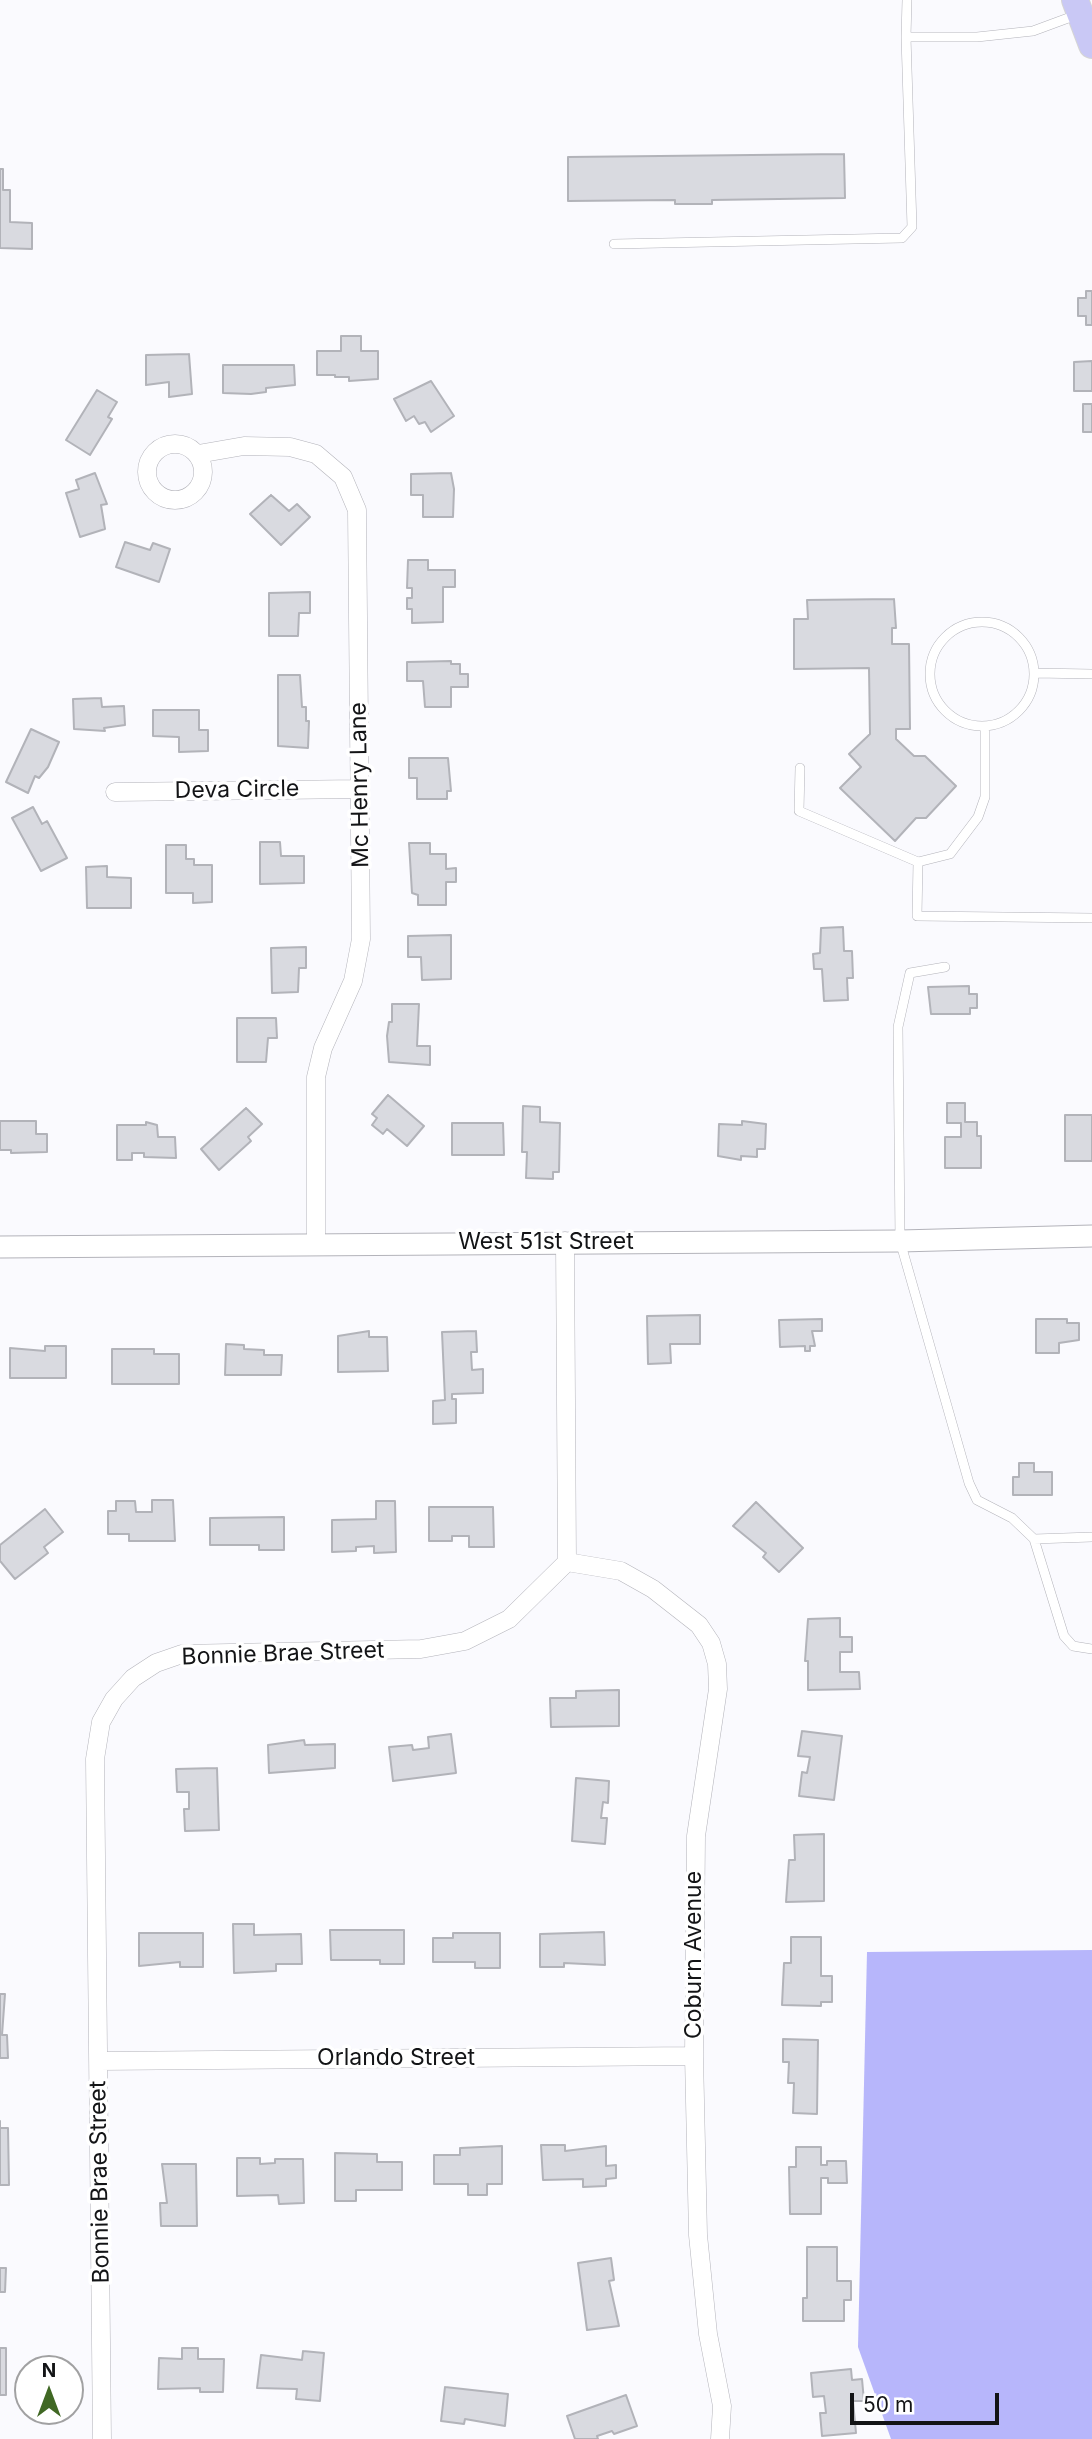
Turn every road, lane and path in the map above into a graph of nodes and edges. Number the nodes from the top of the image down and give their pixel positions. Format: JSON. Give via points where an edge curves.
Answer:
{"nodes":[{"id":1,"x":907,"y":0,"type":"edge"},
{"id":2,"x":1078,"y":7,"type":"edge"},
{"id":3,"x":906,"y":37,"type":"junction"},
{"id":4,"x":1092,"y":45,"type":"edge"},
{"id":5,"x":614,"y":244,"type":"dead end"},
{"id":6,"x":198,"y":454,"type":"dead end"},
{"id":7,"x":1035,"y":673,"type":"junction"},
{"id":8,"x":1092,"y":674,"type":"edge"},
{"id":9,"x":985,"y":727,"type":"junction"},
{"id":10,"x":800,"y":768,"type":"dead end"},
{"id":11,"x":359,"y":789,"type":"junction"},
{"id":12,"x":115,"y":792,"type":"dead end"},
{"id":13,"x":918,"y":862,"type":"junction"},
{"id":14,"x":1092,"y":918,"type":"edge"},
{"id":15,"x":945,"y":968,"type":"dead end"},
{"id":16,"x":1092,"y":1236,"type":"edge"},
{"id":17,"x":565,"y":1241,"type":"junction"},
{"id":18,"x":900,"y":1241,"type":"junction"},
{"id":19,"x":316,"y":1244,"type":"junction"},
{"id":20,"x":0,"y":1248,"type":"edge"},
{"id":21,"x":1092,"y":1537,"type":"edge"},
{"id":22,"x":1034,"y":1539,"type":"junction"},
{"id":23,"x":568,"y":1562,"type":"junction"},
{"id":24,"x":1092,"y":1648,"type":"edge"},
{"id":25,"x":694,"y":2056,"type":"junction"},
{"id":26,"x":99,"y":2061,"type":"junction"},
{"id":27,"x":103,"y":2439,"type":"edge"},
{"id":28,"x":720,"y":2439,"type":"edge"}],
"edges":[{"from":1,"to":3,"type":"lane"},
{"from":2,"to":3,"type":"lane","via":[[1033,30],[976,37]]},
{"from":2,"to":4,"type":"main road"},
{"from":3,"to":5,"type":"lane","via":[[912,227],[902,238]]},
{"from":6,"to":11,"type":"street","name":"Mc Henry Lane","via":[[244,446],[296,448],[332,465],[352,493],[358,520]]},
{"from":7,"to":8,"type":"lane"},
{"from":7,"to":9,"type":"lane","via":[[1026,704],[1015,715]]},
{"from":7,"to":9,"type":"lane","via":[[1023,640],[1009,629],[975,622],[944,638],[930,671],[939,704],[952,717]]},
{"from":9,"to":13,"type":"lane","via":[[985,797],[978,817],[950,854]]},
{"from":10,"to":13,"type":"lane","via":[[799,811]]},
{"from":11,"to":12,"type":"street","name":"Deva Circle"},
{"from":11,"to":19,"type":"street","name":"Mc Henry Lane","via":[[360,951],[354,981],[323,1048],[316,1077]]},
{"from":13,"to":14,"type":"lane","via":[[917,916]]},
{"from":15,"to":18,"type":"lane","via":[[910,973],[898,1027]]},
{"from":16,"to":18,"type":"street","name":"West 51st Street"},
{"from":17,"to":18,"type":"street","name":"West 51st Street"},
{"from":17,"to":19,"type":"street","name":"West 51st Street"},
{"from":17,"to":23,"type":"street"},
{"from":18,"to":22,"type":"lane","via":[[969,1483],[977,1500],[1012,1518]]},
{"from":19,"to":20,"type":"street","name":"West 51st Street"},
{"from":21,"to":22,"type":"lane"},
{"from":22,"to":24,"type":"lane","via":[[1064,1636],[1073,1646]]},
{"from":23,"to":25,"type":"street","name":"Coburn Avenue","via":[[621,1571],[653,1589],[699,1625],[715,1656],[718,1689],[695,1863]]},
{"from":23,"to":26,"type":"street","name":"Bonnie Brae Street","via":[[509,1619],[458,1643],[421,1649],[182,1654],[156,1663],[126,1684],[101,1722],[96,1749]]},
{"from":25,"to":26,"type":"street","name":"Orlando Street"},
{"from":25,"to":28,"type":"street","name":"Coburn Avenue","via":[[698,2235],[708,2334],[722,2406]]},
{"from":26,"to":27,"type":"street","name":"Bonnie Brae Street"}]}
